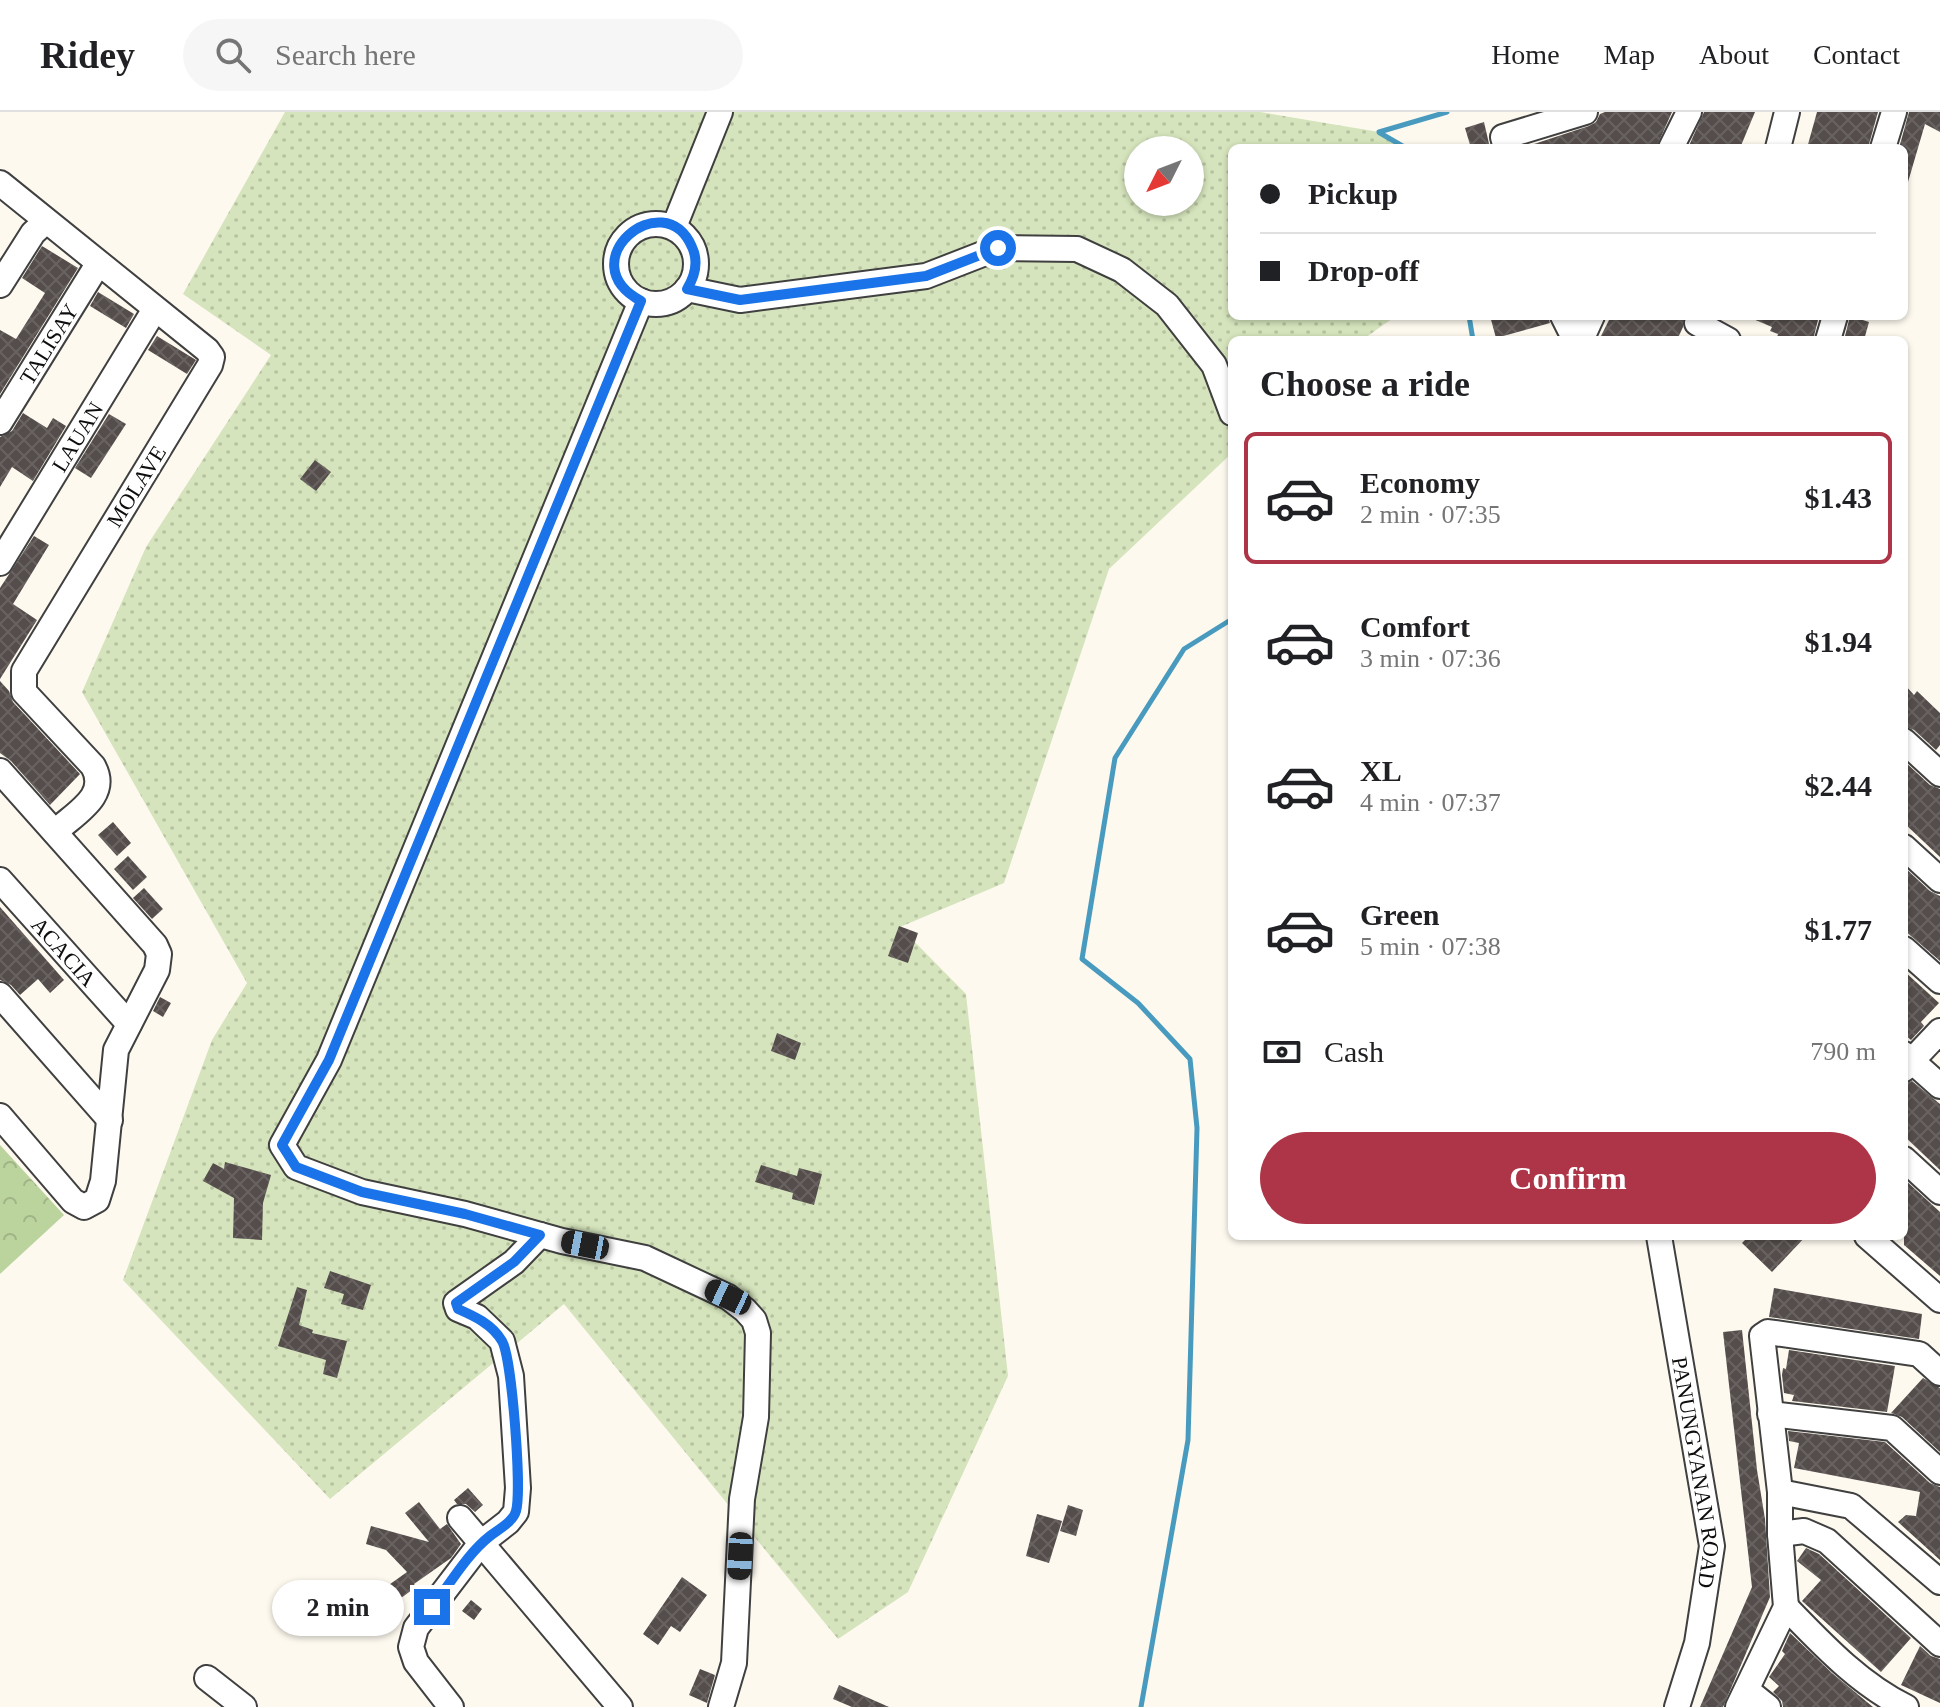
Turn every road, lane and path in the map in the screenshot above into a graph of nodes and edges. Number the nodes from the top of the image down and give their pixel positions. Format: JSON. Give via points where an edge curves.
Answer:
{"nodes":[{"id":1,"x":720,"y":112,"type":"edge"},
{"id":2,"x":1585,"y":112,"type":"edge"},
{"id":3,"x":1689,"y":112,"type":"edge"},
{"id":4,"x":1787,"y":112,"type":"edge"},
{"id":5,"x":1894,"y":112,"type":"edge"},
{"id":6,"x":1505,"y":144,"type":"edge"},
{"id":7,"x":1673,"y":144,"type":"edge"},
{"id":8,"x":1779,"y":144,"type":"edge"},
{"id":9,"x":1884,"y":144,"type":"edge"},
{"id":10,"x":0,"y":183,"type":"edge"},
{"id":11,"x":45,"y":222,"type":"junction"},
{"id":12,"x":674,"y":227,"type":"junction"},
{"id":13,"x":98,"y":264,"type":"junction"},
{"id":14,"x":0,"y":285,"type":"edge"},
{"id":15,"x":687,"y":289,"type":"junction"},
{"id":16,"x":641,"y":301,"type":"junction"},
{"id":17,"x":155,"y":309,"type":"junction"},
{"id":18,"x":1565,"y":320,"type":"edge"},
{"id":19,"x":1696,"y":326,"type":"edge"},
{"id":20,"x":1579,"y":336,"type":"edge"},
{"id":21,"x":1719,"y":336,"type":"edge"},
{"id":22,"x":1228,"y":402,"type":"edge"},
{"id":23,"x":0,"y":422,"type":"edge"},
{"id":24,"x":0,"y":563,"type":"edge"},
{"id":25,"x":1908,"y":745,"type":"edge"},
{"id":26,"x":0,"y":771,"type":"edge"},
{"id":27,"x":1940,"y":774,"type":"edge"},
{"id":28,"x":55,"y":832,"type":"junction"},
{"id":29,"x":1908,"y":851,"type":"edge"},
{"id":30,"x":0,"y":880,"type":"edge"},
{"id":31,"x":1940,"y":880,"type":"edge"},
{"id":32,"x":1908,"y":953,"type":"edge"},
{"id":33,"x":1940,"y":981,"type":"edge"},
{"id":34,"x":0,"y":995,"type":"edge"},
{"id":35,"x":129,"y":1024,"type":"junction"},
{"id":36,"x":1940,"y":1031,"type":"edge"},
{"id":37,"x":1908,"y":1060,"type":"edge"},
{"id":38,"x":1908,"y":1062,"type":"edge"},
{"id":39,"x":1940,"y":1086,"type":"edge"},
{"id":40,"x":0,"y":1116,"type":"edge"},
{"id":41,"x":110,"y":1120,"type":"junction"},
{"id":42,"x":1908,"y":1163,"type":"edge"},
{"id":43,"x":1940,"y":1192,"type":"edge"},
{"id":44,"x":540,"y":1235,"type":"junction"},
{"id":45,"x":1660,"y":1240,"type":"edge"},
{"id":46,"x":1872,"y":1240,"type":"edge"},
{"id":47,"x":1940,"y":1300,"type":"edge"},
{"id":48,"x":1940,"y":1373,"type":"edge"},
{"id":49,"x":1770,"y":1414,"type":"junction"},
{"id":50,"x":1940,"y":1472,"type":"edge"},
{"id":51,"x":1780,"y":1492,"type":"junction"},
{"id":52,"x":460,"y":1518,"type":"dead end"},
{"id":53,"x":1780,"y":1534,"type":"junction"},
{"id":54,"x":481,"y":1543,"type":"junction"},
{"id":55,"x":1940,"y":1582,"type":"edge"},
{"id":56,"x":1786,"y":1607,"type":"junction"},
{"id":57,"x":1940,"y":1644,"type":"edge"},
{"id":58,"x":207,"y":1678,"type":"dead end"},
{"id":59,"x":1743,"y":1699,"type":"edge"},
{"id":60,"x":244,"y":1707,"type":"edge"},
{"id":61,"x":451,"y":1707,"type":"edge"},
{"id":62,"x":620,"y":1707,"type":"edge"},
{"id":63,"x":721,"y":1707,"type":"edge"},
{"id":64,"x":1677,"y":1707,"type":"edge"},
{"id":65,"x":1768,"y":1707,"type":"edge"},
{"id":66,"x":1906,"y":1707,"type":"edge"}],
"edges":[{"from":1,"to":12,"type":"street"},
{"from":2,"to":6,"type":"street","via":[[1503,137]]},
{"from":3,"to":7,"type":"street"},
{"from":4,"to":8,"type":"street"},
{"from":5,"to":9,"type":"street"},
{"from":10,"to":11,"type":"street","name":"MOLAVE"},
{"from":11,"to":13,"type":"street","name":"MOLAVE"},
{"from":11,"to":14,"type":"street"},
{"from":12,"to":15,"type":"street","via":[[689,241],[696,260]]},
{"from":12,"to":16,"type":"street","via":[[642,225],[618,247],[618,279]]},
{"from":13,"to":17,"type":"street","name":"MOLAVE"},
{"from":13,"to":23,"type":"street","name":"TALISAY"},
{"from":15,"to":16,"type":"street","via":[[671,301]]},
{"from":15,"to":22,"type":"street","via":[[740,300],[926,276],[998,248],[1077,249],[1122,270],[1167,305],[1214,365]]},
{"from":16,"to":44,"type":"street","via":[[329,1060],[282,1145],[296,1167],[362,1192]]},
{"from":17,"to":24,"type":"street","name":"LAUAN"},
{"from":17,"to":28,"type":"street","name":"MOLAVE","via":[[212,357],[24,671],[24,692],[99,776],[94,796]]},
{"from":18,"to":20,"type":"street"},
{"from":19,"to":21,"type":"street"},
{"from":25,"to":27,"type":"street"},
{"from":26,"to":28,"type":"street"},
{"from":28,"to":35,"type":"street","via":[[159,954],[157,970]]},
{"from":29,"to":31,"type":"street"},
{"from":30,"to":35,"type":"street","name":"ACACIA"},
{"from":32,"to":33,"type":"street"},
{"from":34,"to":41,"type":"street"},
{"from":35,"to":41,"type":"street","via":[[116,1050]]},
{"from":36,"to":37,"type":"street"},
{"from":38,"to":39,"type":"street"},
{"from":40,"to":41,"type":"street","via":[[73,1201],[84,1207],[97,1200],[103,1181]]},
{"from":42,"to":43,"type":"street"},
{"from":44,"to":54,"type":"street","via":[[514,1262],[456,1303],[502,1341],[511,1376],[516,1512]]},
{"from":44,"to":63,"type":"street","via":[[645,1258],[728,1297],[754,1320],[756,1417],[742,1499],[734,1663]]},
{"from":45,"to":64,"type":"street","name":"PANUNGYANAN ROAD","via":[[1712,1546],[1697,1643]]},
{"from":46,"to":47,"type":"street"},
{"from":48,"to":49,"type":"street","via":[[1919,1354],[1765,1332]]},
{"from":49,"to":50,"type":"street","via":[[1892,1428]]},
{"from":49,"to":51,"type":"street"},
{"from":51,"to":53,"type":"street"},
{"from":51,"to":55,"type":"street","via":[[1851,1506]]},
{"from":52,"to":54,"type":"street"},
{"from":53,"to":56,"type":"street"},
{"from":53,"to":57,"type":"street","via":[[1804,1531],[1827,1541]]},
{"from":54,"to":61,"type":"street","via":[[416,1628],[411,1647],[416,1662]]},
{"from":54,"to":62,"type":"street"},
{"from":56,"to":59,"type":"street"},
{"from":56,"to":66,"type":"street","via":[[1864,1681]]},
{"from":58,"to":60,"type":"street"},
{"from":59,"to":65,"type":"street"}]}
